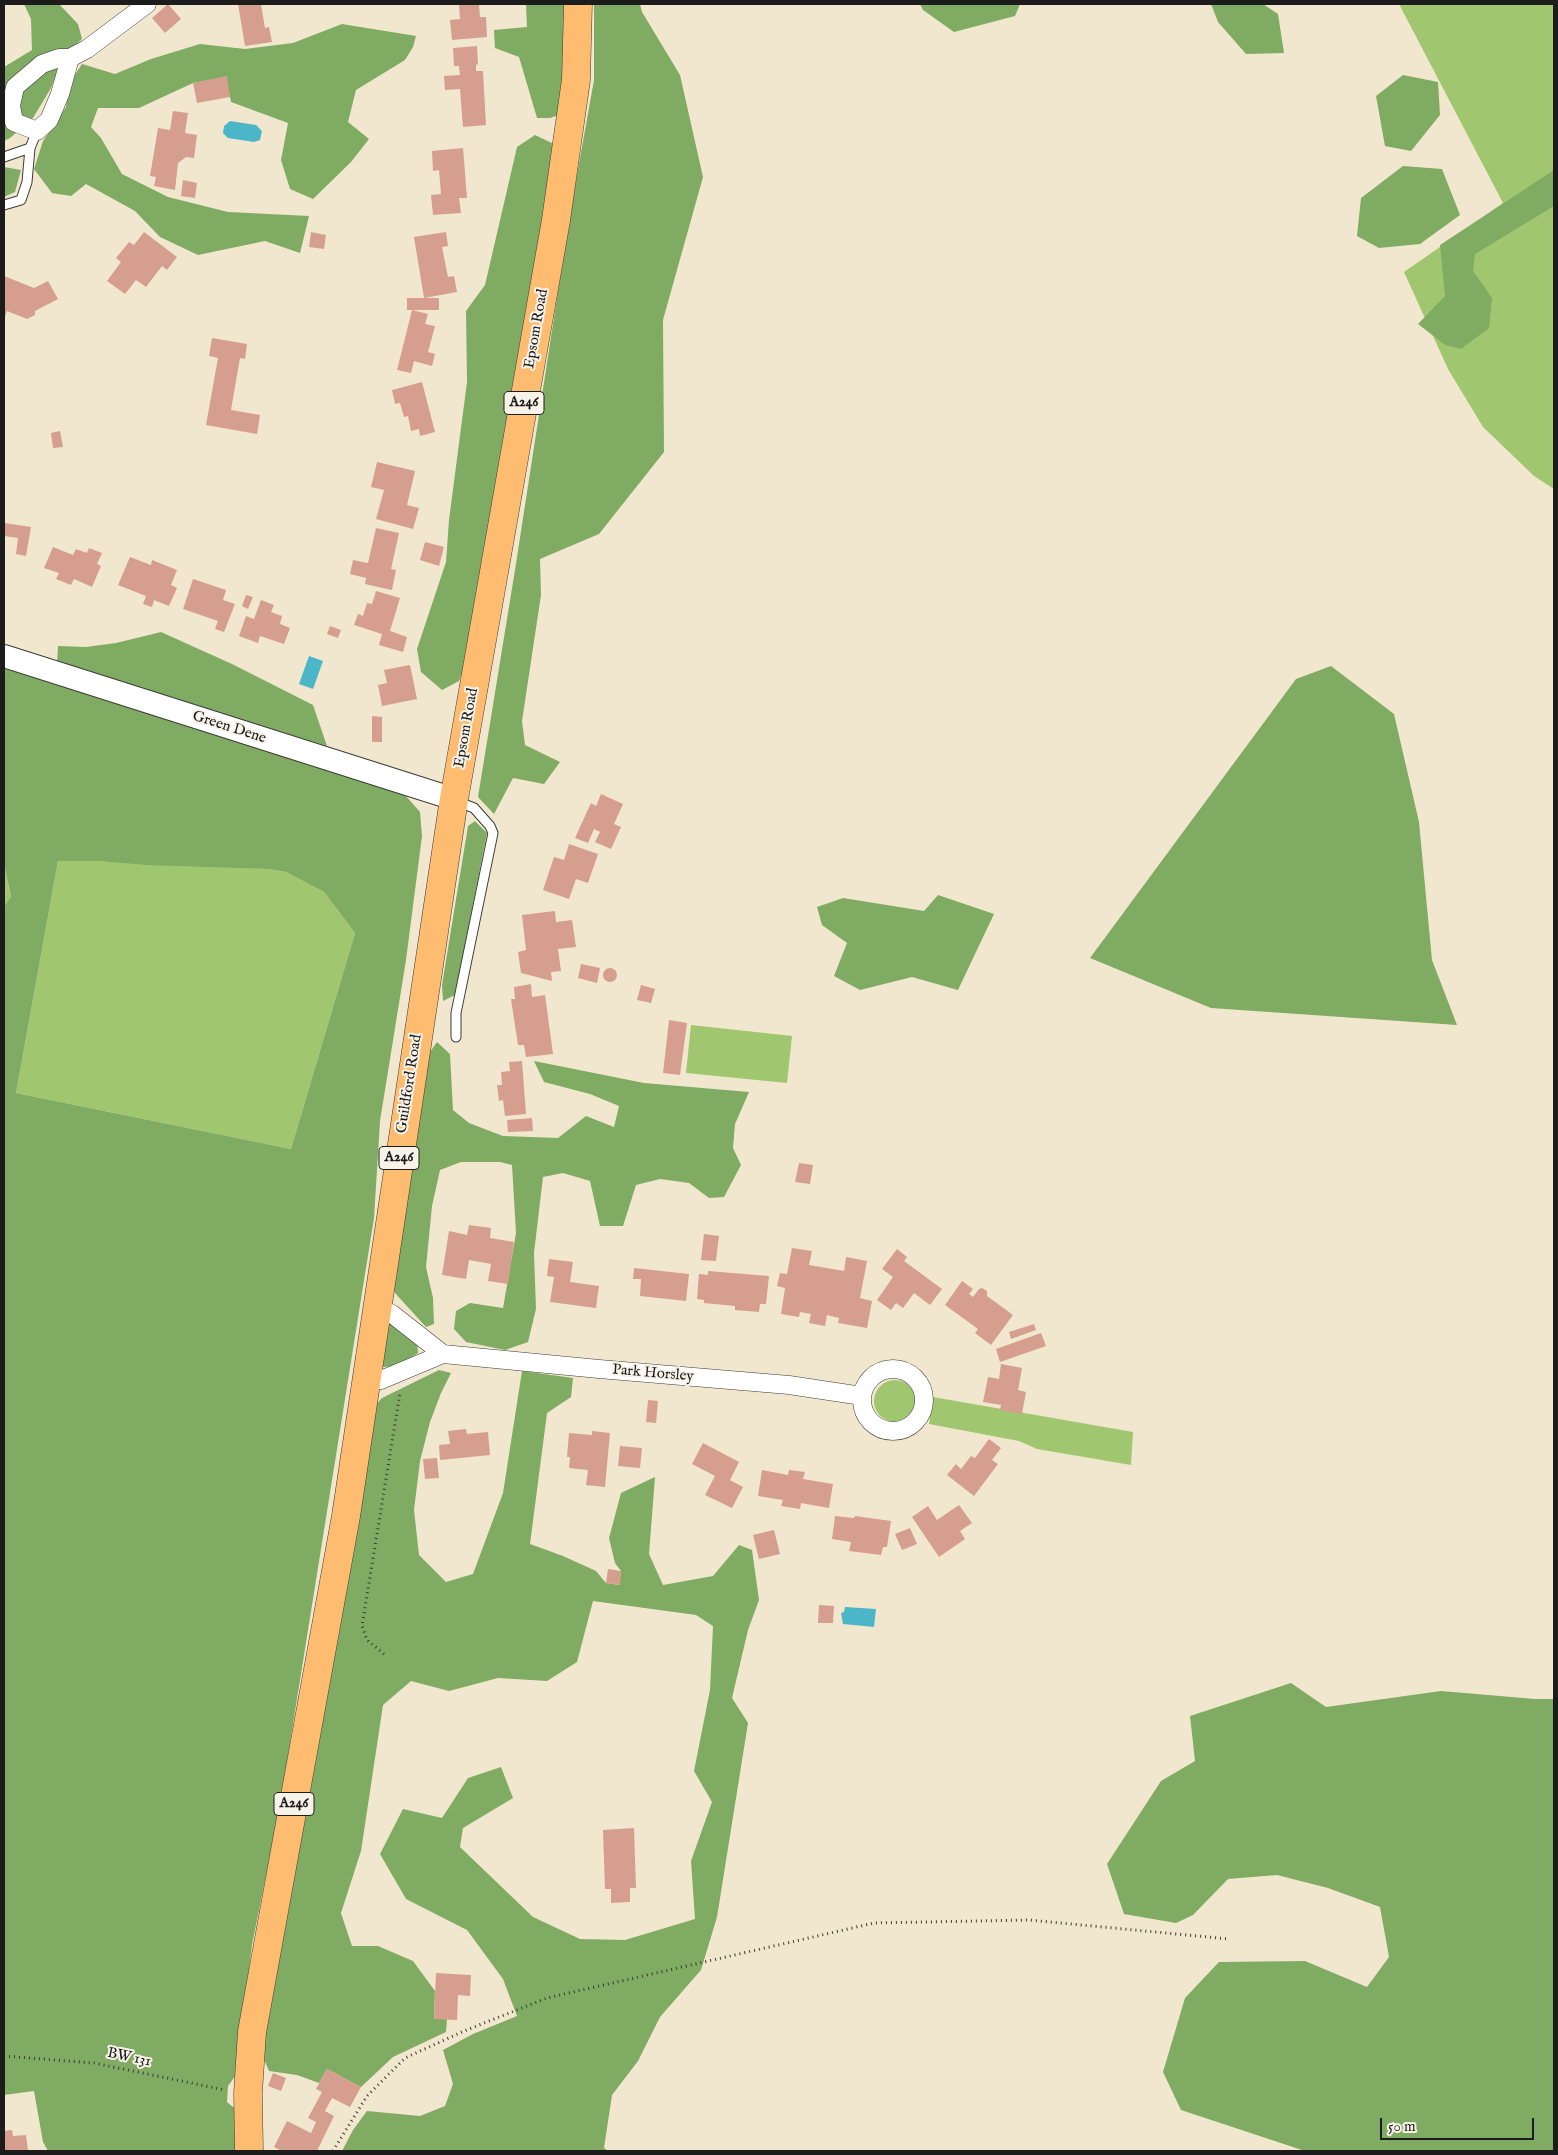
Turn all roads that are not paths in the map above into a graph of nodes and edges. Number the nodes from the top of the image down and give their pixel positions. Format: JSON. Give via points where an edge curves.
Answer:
{"nodes":[{"id":1,"x":147,"y":4,"type":"edge"},
{"id":2,"x":578,"y":4,"type":"edge"},
{"id":3,"x":70,"y":58,"type":"junction"},
{"id":4,"x":37,"y":131,"type":"junction"},
{"id":5,"x":30,"y":148,"type":"junction"},
{"id":6,"x":4,"y":157,"type":"edge"},
{"id":7,"x":4,"y":205,"type":"edge"},
{"id":8,"x":4,"y":656,"type":"edge"},
{"id":9,"x":454,"y":800,"type":"junction"},
{"id":10,"x":456,"y":1037,"type":"dead end"},
{"id":11,"x":377,"y":1307,"type":"junction"},
{"id":12,"x":443,"y":1354,"type":"junction"},
{"id":13,"x":365,"y":1381,"type":"junction"},
{"id":14,"x":862,"y":1396,"type":"dead end"},
{"id":15,"x":249,"y":2151,"type":"edge"}],
"edges":[{"from":1,"to":3,"type":"street","via":[[88,50]]},
{"from":2,"to":9,"type":"main road","name":"Epsom Road","number":"A246","via":[[576,80],[556,220]]},
{"from":3,"to":4,"type":"street","via":[[49,120]]},
{"from":3,"to":4,"type":"street","via":[[58,58],[42,64],[15,87],[11,106],[14,122]]},
{"from":4,"to":5,"type":"lane"},
{"from":5,"to":6,"type":"lane"},
{"from":5,"to":7,"type":"lane","via":[[27,182],[21,200]]},
{"from":8,"to":9,"type":"street","name":"Green Dene"},
{"from":9,"to":10,"type":"lane","via":[[474,808],[493,833],[456,1013]]},
{"from":9,"to":11,"type":"main road","name":"Guildford Road","number":"A246"},
{"from":11,"to":12,"type":"street","via":[[392,1314]]},
{"from":11,"to":13,"type":"main road","name":"Guildford Road","number":"A246"},
{"from":12,"to":13,"type":"street","name":"Park Horsley","via":[[381,1380]]},
{"from":12,"to":14,"type":"street","name":"Park Horsley","via":[[789,1384]]},
{"from":13,"to":15,"type":"main road","name":"Guildford Road","number":"A246","via":[[346,1516],[252,2032]]}]}
